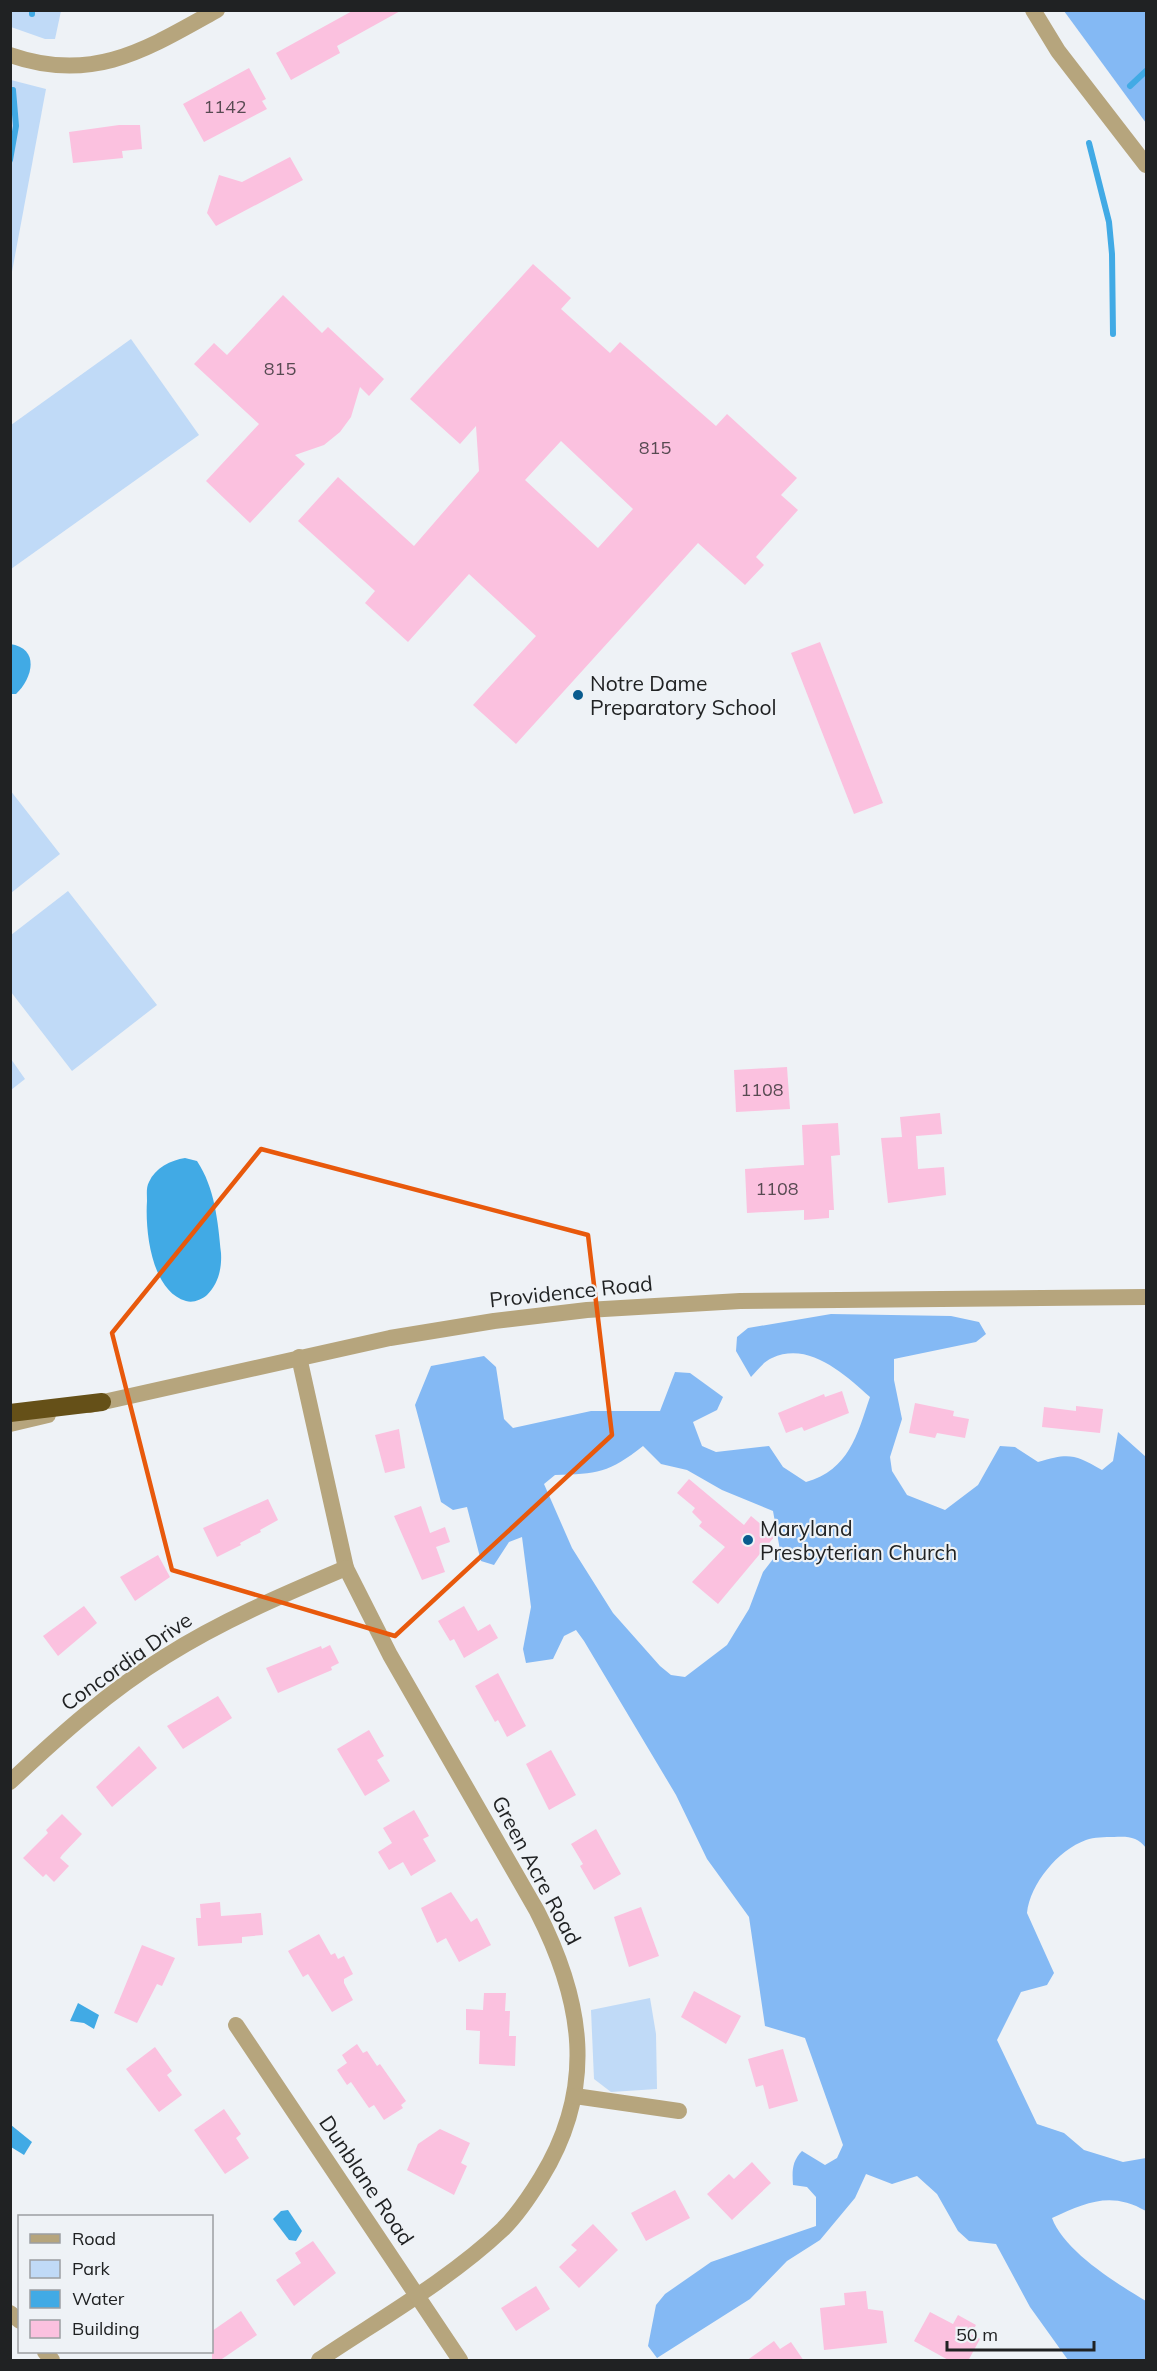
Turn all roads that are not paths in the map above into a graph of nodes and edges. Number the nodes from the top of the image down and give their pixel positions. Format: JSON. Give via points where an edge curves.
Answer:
{"nodes":[{"id":1,"x":217,"y":10,"type":"edge"},
{"id":2,"x":1033,"y":10,"type":"edge"},
{"id":3,"x":10,"y":55,"type":"edge"},
{"id":4,"x":1146,"y":165,"type":"edge"},
{"id":5,"x":1146,"y":1297,"type":"edge"},
{"id":6,"x":299,"y":1357,"type":"junction"},
{"id":7,"x":102,"y":1402,"type":"junction"},
{"id":8,"x":10,"y":1413,"type":"edge"},
{"id":9,"x":10,"y":1424,"type":"edge"},
{"id":10,"x":346,"y":1568,"type":"junction"},
{"id":11,"x":10,"y":1782,"type":"edge"},
{"id":12,"x":237,"y":2025,"type":"dead end"},
{"id":13,"x":574,"y":2096,"type":"junction"},
{"id":14,"x":679,"y":2111,"type":"dead end"},
{"id":15,"x":416,"y":2295,"type":"junction"},
{"id":16,"x":319,"y":2361,"type":"edge"},
{"id":17,"x":460,"y":2361,"type":"edge"}],
"edges":[{"from":1,"to":3,"type":"street","via":[[149,47],[117,59],[77,66]]},
{"from":2,"to":4,"type":"street","via":[[1075,75]]},
{"from":5,"to":6,"type":"street","name":"Providence Road","via":[[671,1304],[494,1321]]},
{"from":6,"to":7,"type":"street","name":"Providence Road"},
{"from":6,"to":10,"type":"street","name":"Green Acre Road"},
{"from":7,"to":8,"type":"highway"},
{"from":7,"to":9,"type":"street","name":"Providence Road"},
{"from":10,"to":11,"type":"street","name":"Concordia Drive","via":[[226,1622],[166,1656],[105,1699]]},
{"from":10,"to":13,"type":"street","name":"Green Acre Road","via":[[385,1645],[558,1952],[577,2034]]},
{"from":12,"to":15,"type":"street","name":"Dunblane Road"},
{"from":13,"to":14,"type":"street"},
{"from":13,"to":15,"type":"street","name":"Green Acre Road","via":[[566,2130],[530,2196],[505,2227]]},
{"from":15,"to":16,"type":"street","name":"Green Acre Road"},
{"from":15,"to":17,"type":"street","name":"Dunblane Road"}]}
